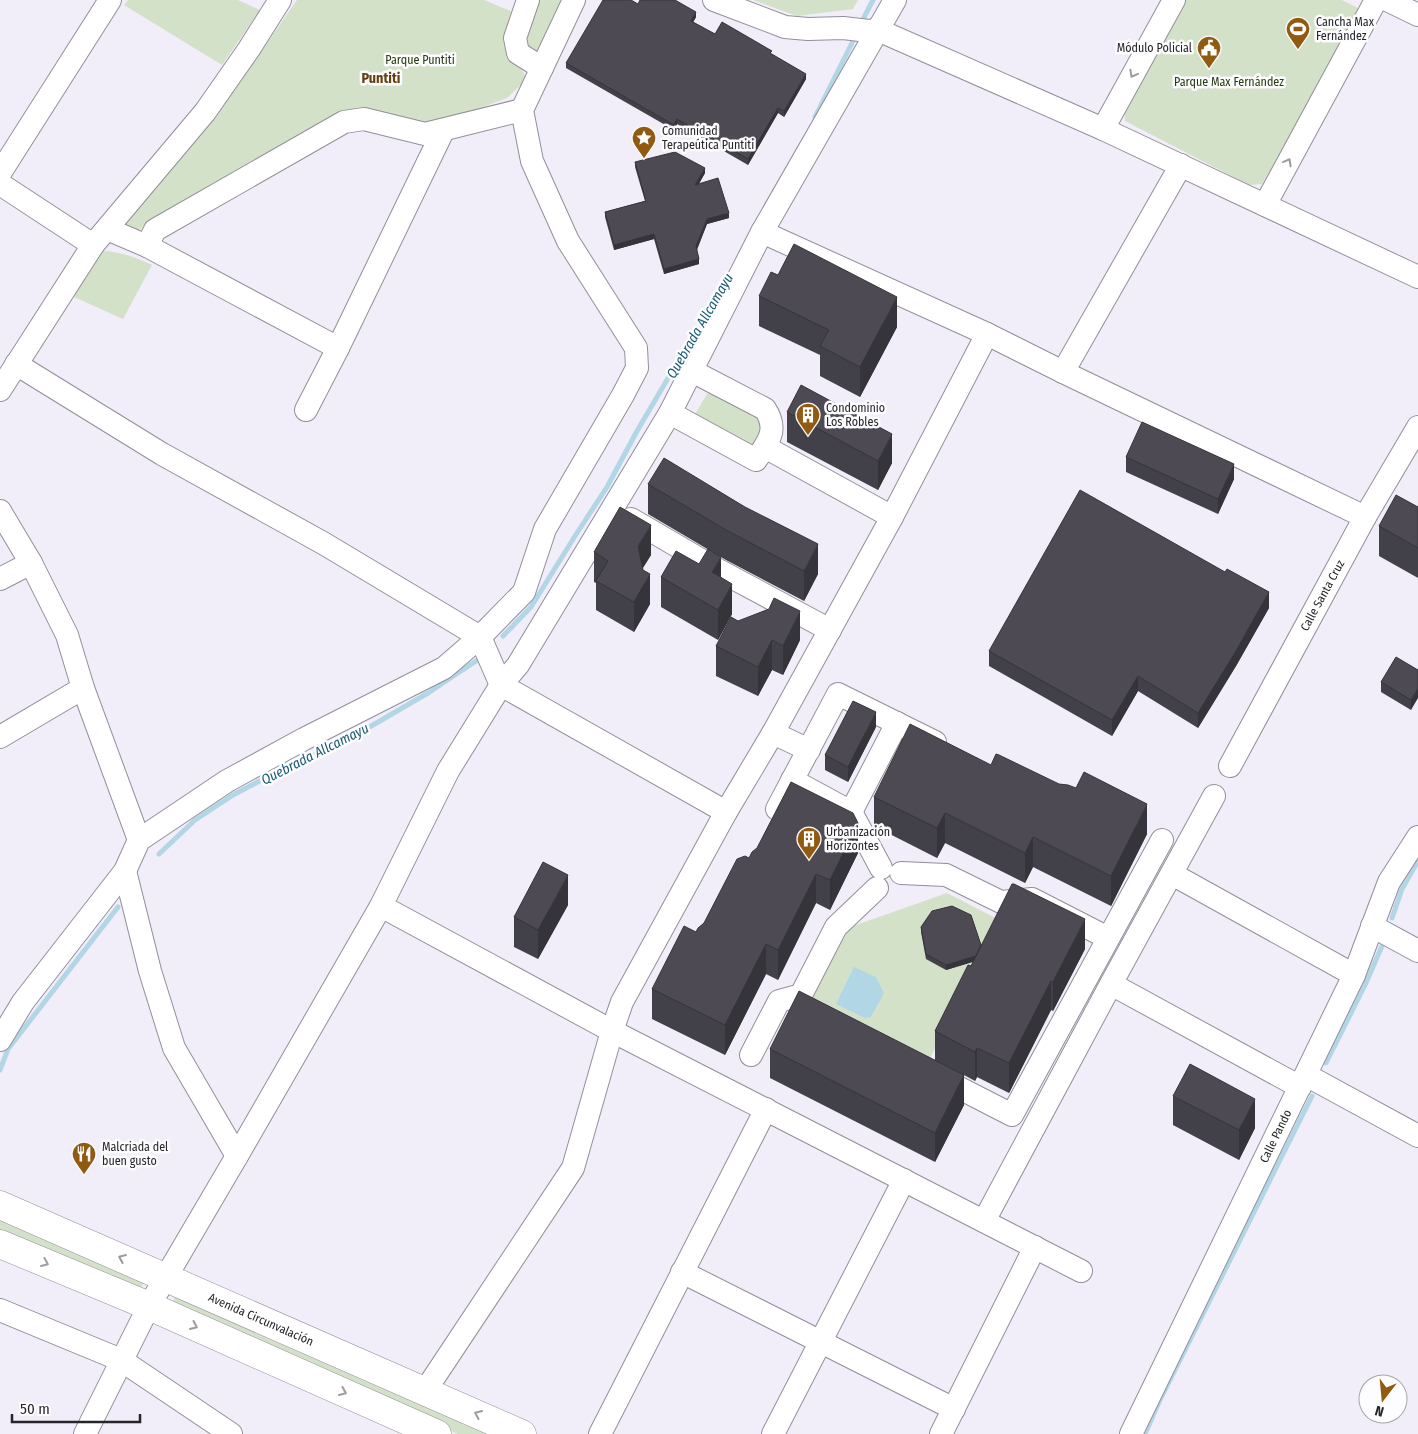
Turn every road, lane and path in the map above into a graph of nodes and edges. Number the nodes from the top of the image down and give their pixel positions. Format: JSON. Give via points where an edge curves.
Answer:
{"nodes":[{"id":1,"x":110,"y":0,"type":"edge"},
{"id":2,"x":280,"y":0,"type":"edge"},
{"id":3,"x":528,"y":0,"type":"edge"},
{"id":4,"x":574,"y":0,"type":"edge"},
{"id":5,"x":714,"y":0,"type":"edge"},
{"id":6,"x":895,"y":0,"type":"edge"},
{"id":7,"x":1174,"y":0,"type":"edge"},
{"id":8,"x":1376,"y":0,"type":"edge"},
{"id":9,"x":1387,"y":0,"type":"edge"},
{"id":10,"x":1418,"y":15,"type":"edge"},
{"id":11,"x":874,"y":31,"type":"junction"},
{"id":12,"x":542,"y":68,"type":"junction"},
{"id":13,"x":522,"y":110,"type":"junction"},
{"id":14,"x":1103,"y":129,"type":"junction"},
{"id":15,"x":443,"y":131,"type":"junction"},
{"id":16,"x":1181,"y":166,"type":"junction"},
{"id":17,"x":0,"y":173,"type":"edge"},
{"id":18,"x":0,"y":184,"type":"edge"},
{"id":19,"x":1265,"y":205,"type":"junction"},
{"id":20,"x":762,"y":232,"type":"junction"},
{"id":21,"x":100,"y":237,"type":"junction"},
{"id":22,"x":146,"y":246,"type":"junction"},
{"id":23,"x":1418,"y":278,"type":"edge"},
{"id":24,"x":987,"y":334,"type":"junction"},
{"id":25,"x":338,"y":348,"type":"junction"},
{"id":26,"x":16,"y":364,"type":"junction"},
{"id":27,"x":692,"y":371,"type":"junction"},
{"id":28,"x":1063,"y":372,"type":"junction"},
{"id":29,"x":0,"y":390,"type":"edge"},
{"id":30,"x":306,"y":410,"type":"dead end"},
{"id":31,"x":670,"y":413,"type":"junction"},
{"id":32,"x":1418,"y":427,"type":"edge"},
{"id":33,"x":765,"y":447,"type":"junction"},
{"id":34,"x":0,"y":511,"type":"edge"},
{"id":35,"x":892,"y":517,"type":"junction"},
{"id":36,"x":1366,"y":517,"type":"junction"},
{"id":37,"x":631,"y":519,"type":"edge"},
{"id":38,"x":31,"y":563,"type":"junction"},
{"id":39,"x":0,"y":579,"type":"edge"},
{"id":40,"x":830,"y":630,"type":"junction"},
{"id":41,"x":480,"y":637,"type":"junction"},
{"id":42,"x":501,"y":685,"type":"junction"},
{"id":43,"x":83,"y":688,"type":"junction"},
{"id":44,"x":897,"y":723,"type":"junction"},
{"id":45,"x":773,"y":733,"type":"junction"},
{"id":46,"x":0,"y":737,"type":"edge"},
{"id":47,"x":809,"y":750,"type":"junction"},
{"id":48,"x":950,"y":750,"type":"edge"},
{"id":49,"x":1230,"y":766,"type":"dead end"},
{"id":50,"x":792,"y":780,"type":"junction"},
{"id":51,"x":1214,"y":796,"type":"dead end"},
{"id":52,"x":726,"y":812,"type":"junction"},
{"id":53,"x":851,"y":812,"type":"junction"},
{"id":54,"x":766,"y":830,"type":"edge"},
{"id":55,"x":1418,"y":837,"type":"edge"},
{"id":56,"x":139,"y":840,"type":"junction"},
{"id":57,"x":1162,"y":840,"type":"dead end"},
{"id":58,"x":125,"y":871,"type":"junction"},
{"id":59,"x":1172,"y":874,"type":"junction"},
{"id":60,"x":887,"y":876,"type":"junction"},
{"id":61,"x":380,"y":906,"type":"junction"},
{"id":62,"x":1372,"y":926,"type":"junction"},
{"id":63,"x":1108,"y":938,"type":"junction"},
{"id":64,"x":1418,"y":951,"type":"edge"},
{"id":65,"x":1354,"y":975,"type":"junction"},
{"id":66,"x":1111,"y":984,"type":"junction"},
{"id":67,"x":612,"y":1031,"type":"junction"},
{"id":68,"x":0,"y":1040,"type":"edge"},
{"id":69,"x":751,"y":1055,"type":"dead end"},
{"id":70,"x":916,"y":1066,"type":"edge"},
{"id":71,"x":1303,"y":1081,"type":"junction"},
{"id":72,"x":766,"y":1109,"type":"junction"},
{"id":73,"x":1418,"y":1136,"type":"edge"},
{"id":74,"x":237,"y":1156,"type":"junction"},
{"id":75,"x":904,"y":1180,"type":"junction"},
{"id":76,"x":0,"y":1205,"type":"edge"},
{"id":77,"x":984,"y":1221,"type":"junction"},
{"id":78,"x":0,"y":1244,"type":"edge"},
{"id":79,"x":1035,"y":1247,"type":"junction"},
{"id":80,"x":1081,"y":1271,"type":"dead end"},
{"id":81,"x":682,"y":1272,"type":"junction"},
{"id":82,"x":166,"y":1277,"type":"junction"},
{"id":83,"x":149,"y":1306,"type":"junction"},
{"id":84,"x":0,"y":1310,"type":"edge"},
{"id":85,"x":820,"y":1342,"type":"junction"},
{"id":86,"x":121,"y":1360,"type":"junction"},
{"id":87,"x":425,"y":1391,"type":"junction"},
{"id":88,"x":954,"y":1409,"type":"junction"},
{"id":89,"x":400,"y":1427,"type":"edge"},
{"id":90,"x":85,"y":1434,"type":"edge"},
{"id":91,"x":231,"y":1434,"type":"edge"},
{"id":92,"x":437,"y":1434,"type":"edge"},
{"id":93,"x":522,"y":1434,"type":"edge"},
{"id":94,"x":600,"y":1434,"type":"edge"},
{"id":95,"x":773,"y":1434,"type":"edge"},
{"id":96,"x":941,"y":1434,"type":"edge"},
{"id":97,"x":1131,"y":1434,"type":"edge"}],
"edges":[{"from":1,"to":17,"type":"street"},
{"from":2,"to":21,"type":"street","via":[[205,112]]},
{"from":3,"to":12,"type":"street","via":[[515,38],[518,52]]},
{"from":4,"to":12,"type":"street"},
{"from":5,"to":11,"type":"street","via":[[785,27]]},
{"from":6,"to":11,"type":"street"},
{"from":7,"to":14,"type":"street","one_way":true},
{"from":19,"to":8,"type":"street","one_way":true},
{"from":9,"to":10,"type":"street"},
{"from":11,"to":14,"type":"street"},
{"from":11,"to":20,"type":"street"},
{"from":12,"to":13,"type":"street"},
{"from":13,"to":15,"type":"street"},
{"from":13,"to":41,"type":"street","via":[[532,161],[568,240],[636,348],[637,368],[545,529],[524,592]]},
{"from":14,"to":16,"type":"street"},
{"from":15,"to":22,"type":"street","via":[[425,134],[364,119],[344,122],[155,230]]},
{"from":15,"to":25,"type":"street"},
{"from":16,"to":19,"type":"street"},
{"from":16,"to":28,"type":"street"},
{"from":18,"to":21,"type":"street"},
{"from":19,"to":23,"type":"street"},
{"from":20,"to":24,"type":"street"},
{"from":20,"to":27,"type":"street"},
{"from":21,"to":22,"type":"street"},
{"from":21,"to":26,"type":"street"},
{"from":22,"to":25,"type":"street"},
{"from":24,"to":28,"type":"street"},
{"from":24,"to":35,"type":"street"},
{"from":25,"to":30,"type":"street"},
{"from":26,"to":29,"type":"street"},
{"from":26,"to":41,"type":"street","via":[[162,454],[322,543]]},
{"from":27,"to":31,"type":"street"},
{"from":27,"to":33,"type":"street","via":[[765,409],[773,428]]},
{"from":28,"to":36,"type":"street"},
{"from":31,"to":33,"type":"street","via":[[756,460]]},
{"from":31,"to":42,"type":"street","via":[[518,666]]},
{"from":32,"to":36,"type":"street","name":"Calle Santa Cruz"},
{"from":33,"to":35,"type":"street"},
{"from":34,"to":38,"type":"street"},
{"from":35,"to":40,"type":"street"},
{"from":36,"to":49,"type":"street","name":"Calle Santa Cruz"},
{"from":37,"to":40,"type":"street"},
{"from":38,"to":39,"type":"street"},
{"from":38,"to":43,"type":"street","via":[[67,635]]},
{"from":40,"to":45,"type":"street"},
{"from":41,"to":42,"type":"street"},
{"from":41,"to":56,"type":"street","via":[[444,668],[227,781]]},
{"from":42,"to":52,"type":"street"},
{"from":42,"to":61,"type":"street","via":[[448,770]]},
{"from":43,"to":46,"type":"street"},
{"from":43,"to":56,"type":"street"},
{"from":44,"to":47,"type":"street","via":[[838,694]]},
{"from":44,"to":48,"type":"street"},
{"from":44,"to":53,"type":"street"},
{"from":45,"to":47,"type":"street"},
{"from":45,"to":52,"type":"street"},
{"from":47,"to":50,"type":"street"},
{"from":50,"to":53,"type":"street"},
{"from":50,"to":54,"type":"street"},
{"from":51,"to":59,"type":"street"},
{"from":52,"to":67,"type":"street","via":[[622,1002]]},
{"from":53,"to":60,"type":"street"},
{"from":55,"to":62,"type":"street","name":"Calle Pando","via":[[1389,882]]},
{"from":56,"to":58,"type":"street"},
{"from":57,"to":63,"type":"street"},
{"from":58,"to":68,"type":"street","via":[[23,1002]]},
{"from":58,"to":74,"type":"street","via":[[150,971],[174,1048]]},
{"from":59,"to":65,"type":"street"},
{"from":59,"to":66,"type":"street"},
{"from":60,"to":63,"type":"street","via":[[946,875],[1001,902],[1032,899]]},
{"from":60,"to":69,"type":"street","via":[[836,927],[806,1004],[779,1001]]},
{"from":61,"to":67,"type":"street"},
{"from":61,"to":74,"type":"street"},
{"from":62,"to":64,"type":"street"},
{"from":62,"to":65,"type":"street","name":"Calle Pando"},
{"from":63,"to":70,"type":"street","via":[[1012,1115]]},
{"from":65,"to":71,"type":"street","name":"Calle Pando"},
{"from":66,"to":71,"type":"street"},
{"from":66,"to":77,"type":"street"},
{"from":67,"to":72,"type":"street"},
{"from":67,"to":87,"type":"street","via":[[573,1168]]},
{"from":71,"to":73,"type":"street"},
{"from":71,"to":97,"type":"street","name":"Calle Pando"},
{"from":72,"to":75,"type":"street"},
{"from":72,"to":81,"type":"street"},
{"from":74,"to":82,"type":"street"},
{"from":75,"to":77,"type":"street"},
{"from":75,"to":85,"type":"street"},
{"from":82,"to":76,"type":"main road","name":"Avenida Circunvalación","one_way":true},
{"from":77,"to":79,"type":"street"},
{"from":78,"to":83,"type":"main road","one_way":true},
{"from":79,"to":80,"type":"street"},
{"from":79,"to":88,"type":"street"},
{"from":81,"to":85,"type":"street"},
{"from":81,"to":94,"type":"street"},
{"from":82,"to":83,"type":"street"},
{"from":82,"to":87,"type":"main road","name":"Avenida Circunvalación"},
{"from":83,"to":86,"type":"street"},
{"from":83,"to":89,"type":"main road","one_way":true},
{"from":84,"to":86,"type":"street"},
{"from":85,"to":88,"type":"street"},
{"from":85,"to":95,"type":"street"},
{"from":86,"to":90,"type":"street"},
{"from":86,"to":91,"type":"street"},
{"from":93,"to":87,"type":"main road","name":"Avenida Circunvalación","one_way":true},
{"from":88,"to":96,"type":"street"},
{"from":89,"to":92,"type":"main road"}]}
